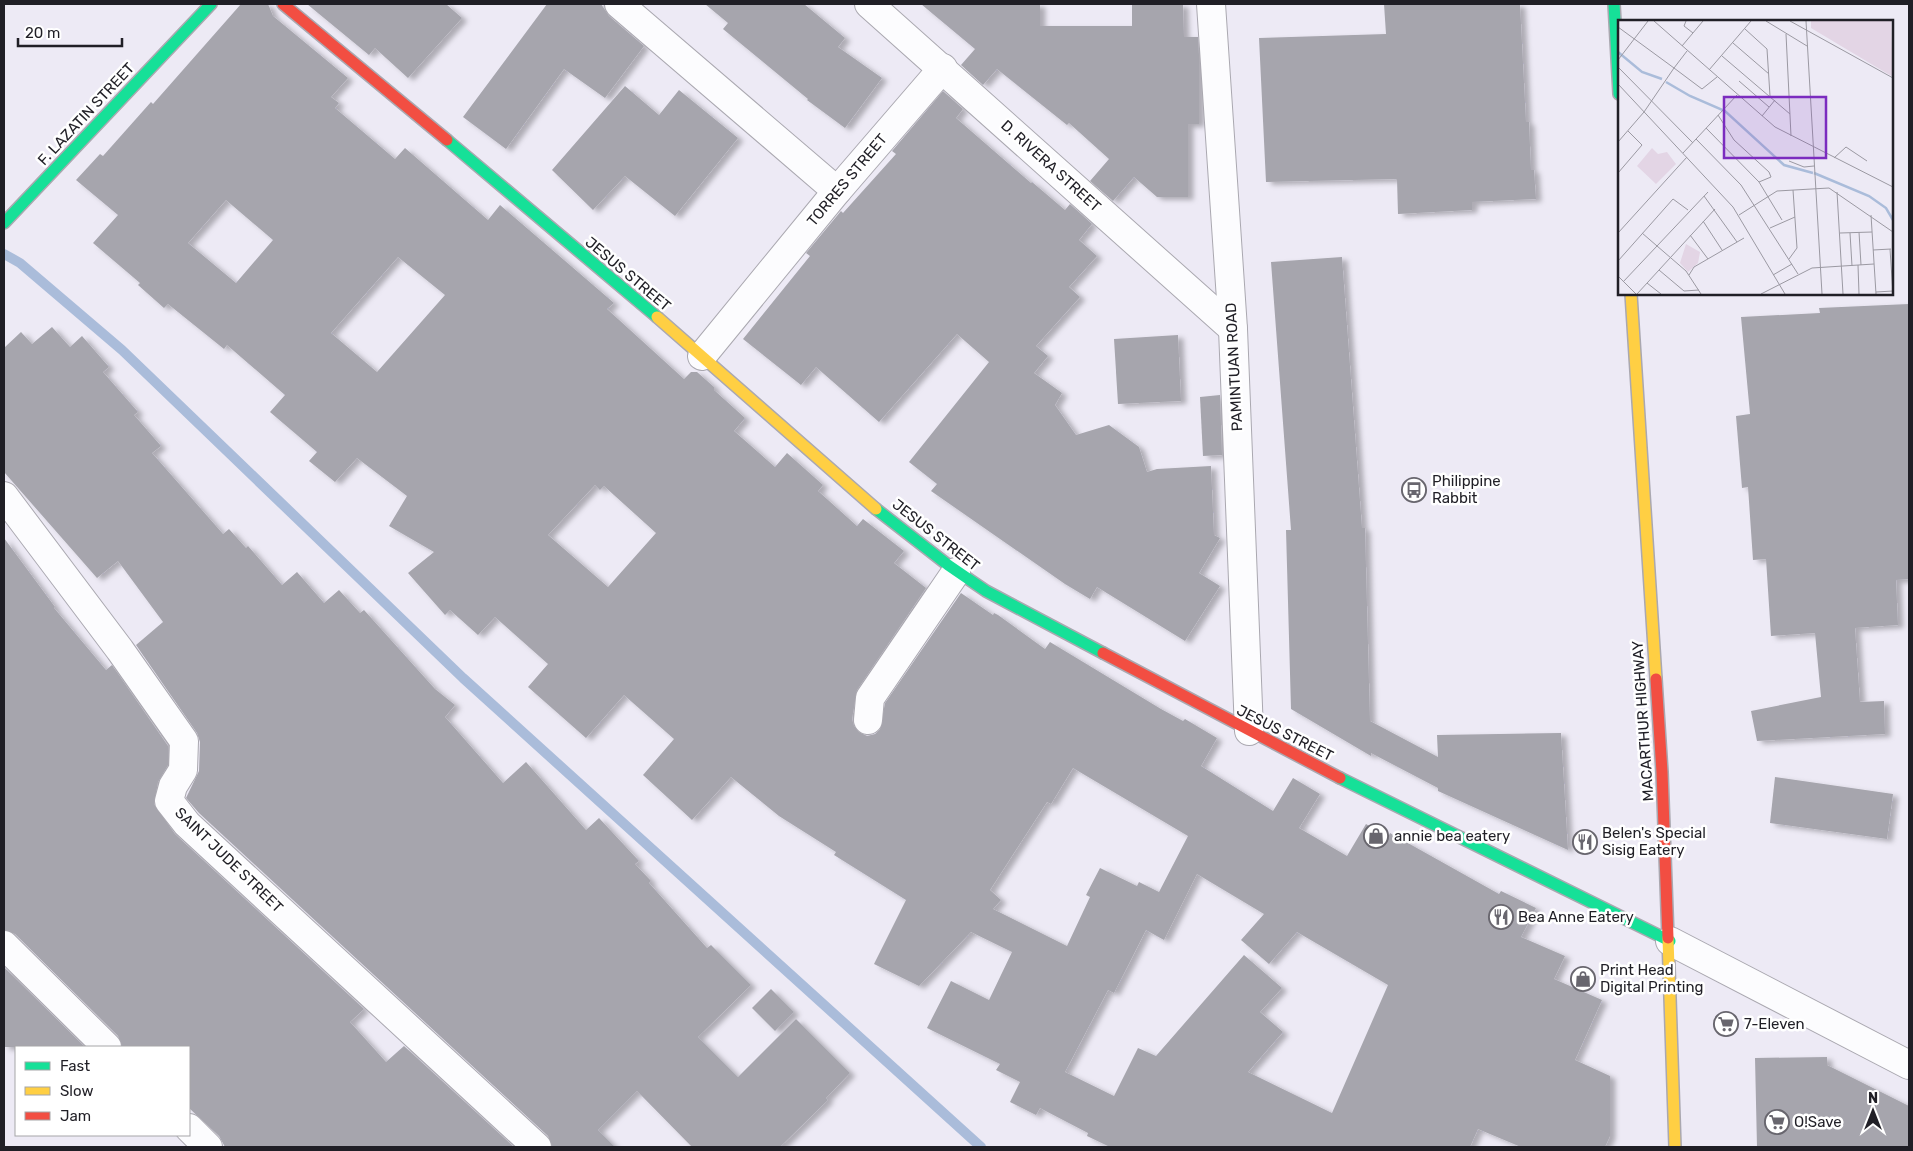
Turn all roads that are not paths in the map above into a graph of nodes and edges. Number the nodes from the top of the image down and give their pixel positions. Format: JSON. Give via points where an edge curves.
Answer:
{"nodes":[{"id":1,"x":211,"y":4,"type":"edge"},
{"id":2,"x":283,"y":4,"type":"edge"},
{"id":3,"x":620,"y":4,"type":"edge"},
{"id":4,"x":869,"y":4,"type":"edge"},
{"id":5,"x":1211,"y":4,"type":"edge"},
{"id":6,"x":1614,"y":4,"type":"edge"},
{"id":7,"x":942,"y":68,"type":"junction"},
{"id":8,"x":1618,"y":76,"type":"edge"},
{"id":9,"x":837,"y":191,"type":"junction"},
{"id":10,"x":4,"y":223,"type":"edge"},
{"id":11,"x":1631,"y":295,"type":"edge"},
{"id":12,"x":1233,"y":329,"type":"junction"},
{"id":13,"x":702,"y":356,"type":"junction"},
{"id":14,"x":4,"y":496,"type":"edge"},
{"id":15,"x":956,"y":572,"type":"junction"},
{"id":16,"x":868,"y":720,"type":"dead end"},
{"id":17,"x":1249,"y":731,"type":"junction"},
{"id":18,"x":1670,"y":942,"type":"junction"},
{"id":19,"x":4,"y":945,"type":"edge"},
{"id":20,"x":106,"y":1046,"type":"edge"},
{"id":21,"x":1909,"y":1065,"type":"edge"},
{"id":22,"x":190,"y":1129,"type":"edge"},
{"id":23,"x":208,"y":1147,"type":"edge"},
{"id":24,"x":537,"y":1147,"type":"edge"},
{"id":25,"x":1675,"y":1147,"type":"edge"}],
"edges":[{"from":1,"to":10,"type":"main road","name":"F. LAZATIN STREET"},
{"from":2,"to":13,"type":"main road","name":"JESUS STREET"},
{"from":3,"to":9,"type":"street"},
{"from":4,"to":7,"type":"street","name":"D. RIVERA STREET"},
{"from":5,"to":12,"type":"street","name":"PAMINTUAN ROAD"},
{"from":6,"to":8,"type":"main road"},
{"from":7,"to":9,"type":"street","name":"TORRES STREET"},
{"from":7,"to":12,"type":"street","name":"D. RIVERA STREET"},
{"from":9,"to":13,"type":"street","name":"TORRES STREET"},
{"from":11,"to":18,"type":"main road","name":"MACARTHUR HIGHWAY"},
{"from":12,"to":17,"type":"street","name":"PAMINTUAN ROAD"},
{"from":13,"to":15,"type":"main road","name":"JESUS STREET","via":[[817,458]]},
{"from":14,"to":24,"type":"street","name":"SAINT JUDE STREET","via":[[184,741],[183,770],[173,786],[169,801],[187,824]]},
{"from":15,"to":16,"type":"street","via":[[870,698]]},
{"from":15,"to":17,"type":"main road","name":"JESUS STREET","via":[[986,592]]},
{"from":17,"to":18,"type":"main road","name":"JESUS STREET"},
{"from":18,"to":21,"type":"street"},
{"from":18,"to":25,"type":"main road","name":"MACARTHUR HIGHWAY"},
{"from":19,"to":20,"type":"street"},
{"from":22,"to":23,"type":"street"}]}
